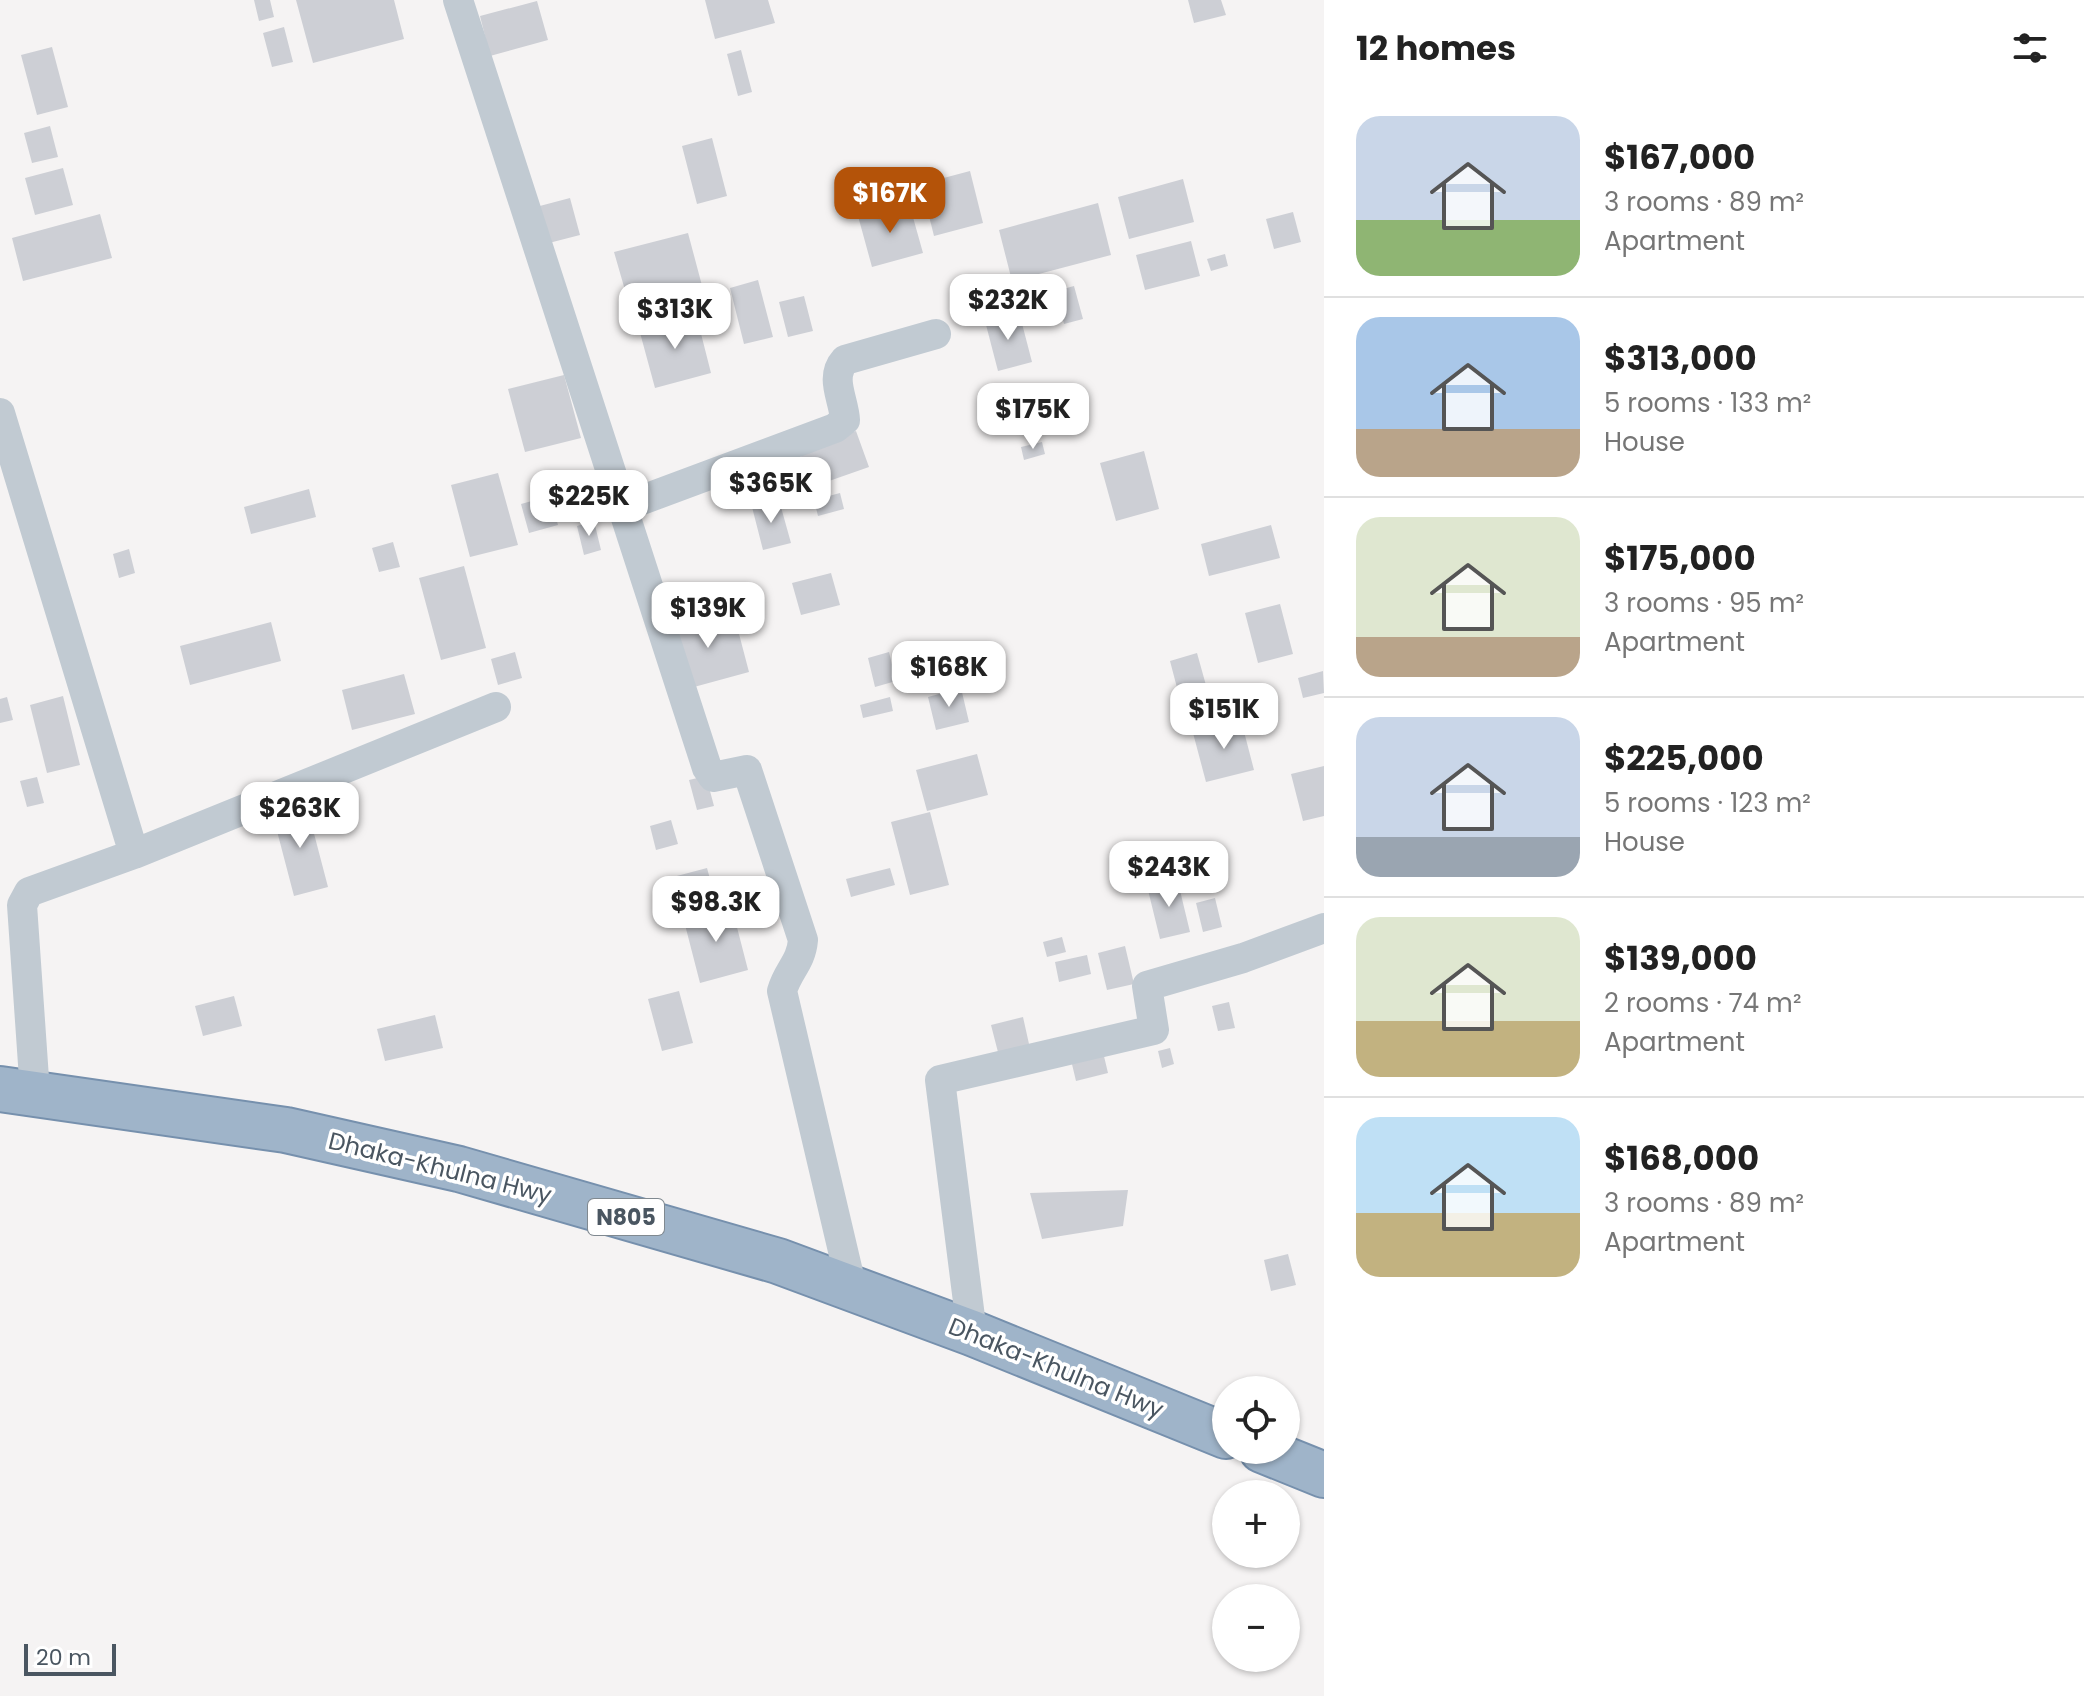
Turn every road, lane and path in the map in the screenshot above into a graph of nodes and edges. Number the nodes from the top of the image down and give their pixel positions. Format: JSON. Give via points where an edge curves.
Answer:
{"nodes":[{"id":1,"x":458,"y":0,"type":"edge"},
{"id":2,"x":936,"y":334,"type":"dead end"},
{"id":3,"x":0,"y":413,"type":"edge"},
{"id":4,"x":623,"y":507,"type":"junction"},
{"id":5,"x":496,"y":707,"type":"dead end"},
{"id":6,"x":134,"y":854,"type":"junction"},
{"id":7,"x":1324,"y":928,"type":"edge"},
{"id":8,"x":17,"y":1091,"type":"edge"},
{"id":9,"x":852,"y":1289,"type":"junction"},
{"id":10,"x":972,"y":1333,"type":"junction"},
{"id":11,"x":1212,"y":1430,"type":"edge"},
{"id":12,"x":1297,"y":1464,"type":"edge"},
{"id":13,"x":1324,"y":1475,"type":"edge"}],
"edges":[{"from":1,"to":4,"type":"street"},
{"from":2,"to":4,"type":"street","via":[[845,360],[836,380],[845,420],[835,428]]},
{"from":3,"to":6,"type":"street"},
{"from":4,"to":9,"type":"street","via":[[707,768],[713,777],[747,770],[803,940],[801,957],[782,991]]},
{"from":5,"to":6,"type":"street"},
{"from":6,"to":8,"type":"street","via":[[29,892],[22,905]]},
{"from":7,"to":10,"type":"street","via":[[1147,986],[1154,1030],[940,1080]]},
{"from":8,"to":9,"type":"highway","name":"Dhaka-Khulna Hwy","number":"N805","via":[[286,1130],[459,1169],[778,1261]]},
{"from":9,"to":10,"type":"highway","name":"Dhaka-Khulna Hwy","number":"N805"},
{"from":10,"to":11,"type":"highway","name":"Dhaka-Khulna Hwy","number":"N805"},
{"from":12,"to":13,"type":"highway"}]}
